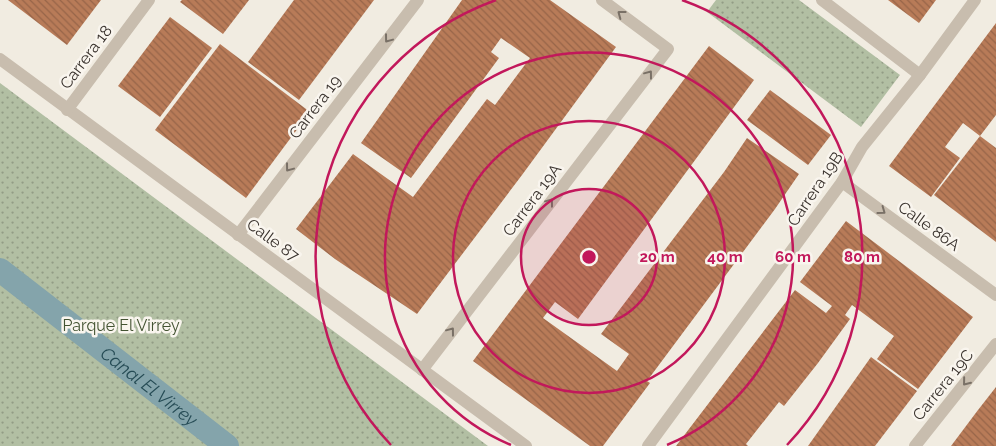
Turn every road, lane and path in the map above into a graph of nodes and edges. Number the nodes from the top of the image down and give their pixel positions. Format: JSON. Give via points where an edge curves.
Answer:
{"nodes":[{"id":1,"x":150,"y":0,"type":"edge"},
{"id":2,"x":418,"y":0,"type":"edge"},
{"id":3,"x":602,"y":0,"type":"edge"},
{"id":4,"x":822,"y":0,"type":"edge"},
{"id":5,"x":975,"y":0,"type":"edge"},
{"id":6,"x":0,"y":60,"type":"edge"},
{"id":7,"x":920,"y":75,"type":"junction"},
{"id":8,"x":67,"y":110,"type":"junction"},
{"id":9,"x":842,"y":182,"type":"junction"},
{"id":10,"x":238,"y":235,"type":"junction"},
{"id":11,"x":996,"y":295,"type":"edge"},
{"id":12,"x":996,"y":344,"type":"edge"},
{"id":13,"x":422,"y":370,"type":"junction"},
{"id":14,"x":526,"y":446,"type":"edge"},
{"id":15,"x":648,"y":446,"type":"edge"},
{"id":16,"x":915,"y":446,"type":"edge"}],
"edges":[{"from":1,"to":8,"type":"street","name":"Carrera 18"},
{"from":2,"to":10,"type":"street","name":"Carrera 19","one_way":true},
{"from":13,"to":3,"type":"street","name":"Carrera 19A","one_way":true,"via":[[668,49]]},
{"from":4,"to":7,"type":"street"},
{"from":5,"to":7,"type":"street","name":"Carrera 19B"},
{"from":6,"to":8,"type":"street","name":"Calle 87"},
{"from":7,"to":9,"type":"street","name":"Carrera 19B","via":[[862,148]]},
{"from":8,"to":10,"type":"street","name":"Calle 87"},
{"from":9,"to":11,"type":"street","name":"Calle 86A","one_way":true},
{"from":9,"to":15,"type":"street","name":"Carrera 19B"},
{"from":10,"to":13,"type":"street","name":"Calle 87"},
{"from":12,"to":16,"type":"street","name":"Carrera 19C","one_way":true},
{"from":13,"to":14,"type":"street","name":"Calle 87"}]}
